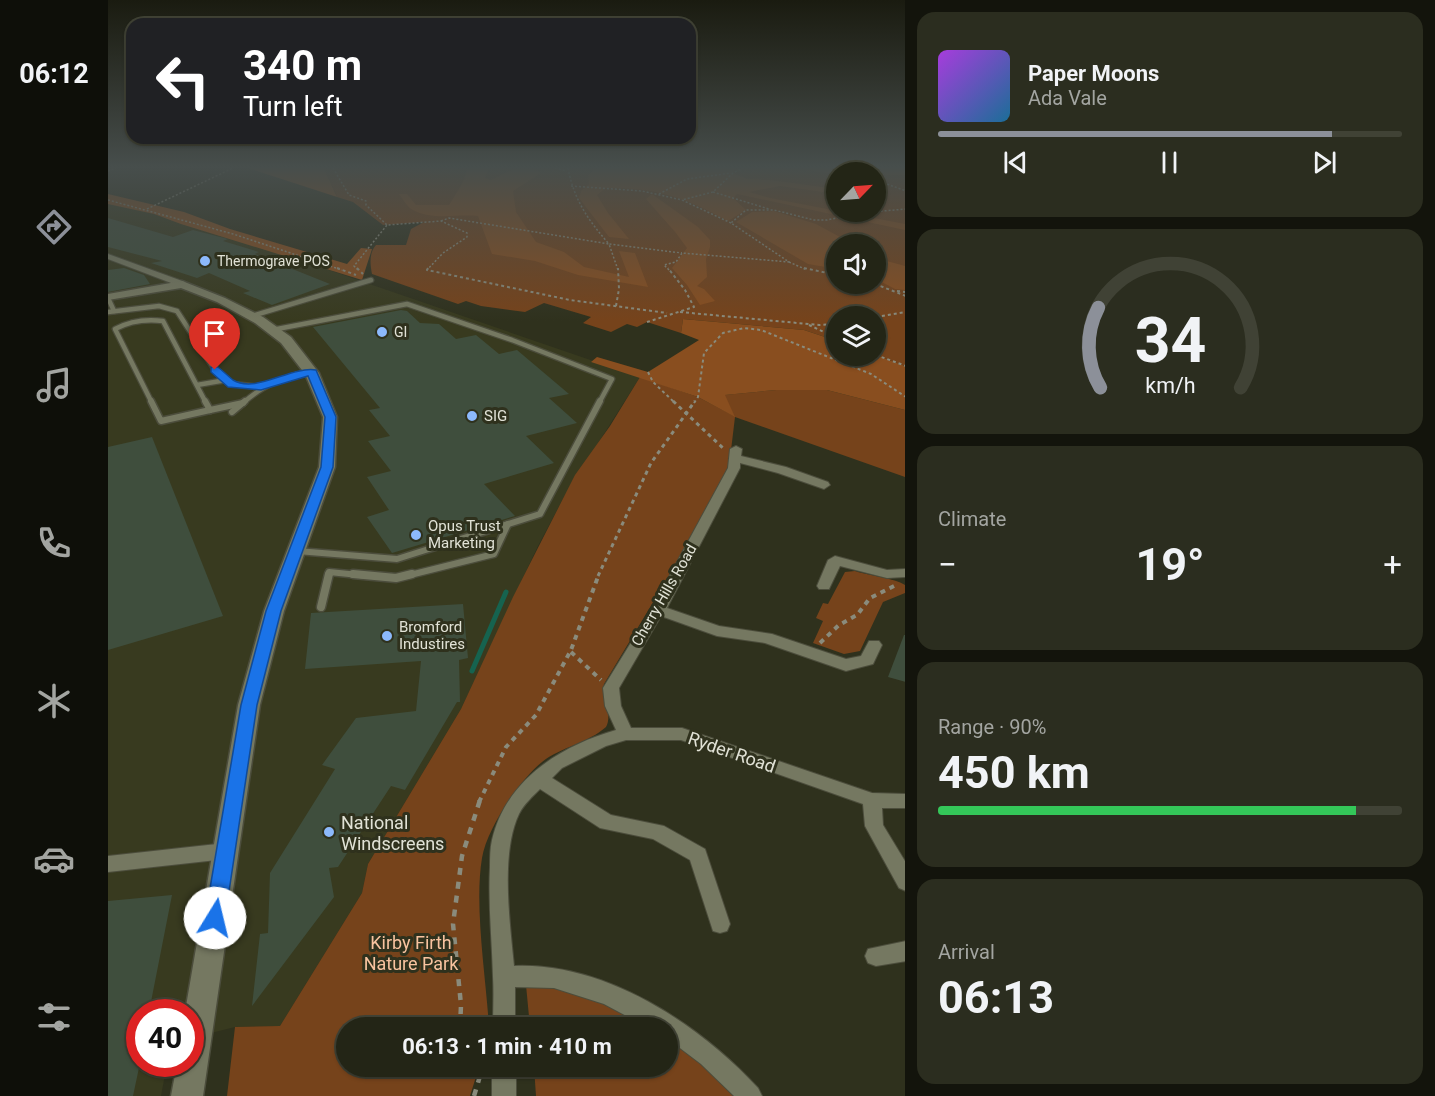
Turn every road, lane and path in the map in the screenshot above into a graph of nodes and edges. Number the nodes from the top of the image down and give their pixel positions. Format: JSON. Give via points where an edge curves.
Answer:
{"nodes":[{"id":1,"x":177,"y":219,"type":"edge"},
{"id":2,"x":381,"y":219,"type":"edge"},
{"id":3,"x":446,"y":219,"type":"edge"},
{"id":4,"x":456,"y":219,"type":"edge"},
{"id":5,"x":589,"y":219,"type":"edge"},
{"id":6,"x":723,"y":219,"type":"edge"},
{"id":7,"x":735,"y":219,"type":"edge"},
{"id":8,"x":811,"y":219,"type":"edge"},
{"id":9,"x":831,"y":219,"type":"edge"},
{"id":10,"x":441,"y":221,"type":"junction"},
{"id":11,"x":731,"y":223,"type":"junction"},
{"id":12,"x":387,"y":225,"type":"junction"},
{"id":13,"x":609,"y":244,"type":"junction"},
{"id":14,"x":682,"y":253,"type":"junction"},
{"id":15,"x":108,"y":256,"type":"edge"},
{"id":16,"x":789,"y":262,"type":"junction"},
{"id":17,"x":826,"y":273,"type":"edge"},
{"id":18,"x":371,"y":280,"type":"junction"},
{"id":19,"x":182,"y":284,"type":"junction"},
{"id":20,"x":886,"y":288,"type":"edge"},
{"id":21,"x":895,"y":291,"type":"junction"},
{"id":22,"x":905,"y":292,"type":"edge"},
{"id":23,"x":905,"y":296,"type":"edge"},
{"id":24,"x":108,"y":298,"type":"edge"},
{"id":25,"x":616,"y":306,"type":"junction"},
{"id":26,"x":678,"y":311,"type":"junction"},
{"id":27,"x":111,"y":312,"type":"edge"},
{"id":28,"x":905,"y":312,"type":"edge"},
{"id":29,"x":670,"y":314,"type":"junction"},
{"id":30,"x":886,"y":315,"type":"edge"},
{"id":31,"x":252,"y":316,"type":"junction"},
{"id":32,"x":647,"y":322,"type":"dead end"},
{"id":33,"x":806,"y":324,"type":"junction"},
{"id":34,"x":826,"y":324,"type":"edge"},
{"id":35,"x":272,"y":330,"type":"junction"},
{"id":36,"x":826,"y":333,"type":"edge"},
{"id":37,"x":886,"y":359,"type":"edge"},
{"id":38,"x":905,"y":366,"type":"edge"},
{"id":39,"x":648,"y":372,"type":"dead end"},
{"id":40,"x":312,"y":373,"type":"junction"},
{"id":41,"x":226,"y":380,"type":"junction"},
{"id":42,"x":196,"y":385,"type":"junction"},
{"id":43,"x":261,"y":387,"type":"junction"},
{"id":44,"x":905,"y":396,"type":"edge"},
{"id":45,"x":243,"y":403,"type":"junction"},
{"id":46,"x":210,"y":411,"type":"junction"},
{"id":47,"x":232,"y":412,"type":"dead end"},
{"id":48,"x":686,"y":414,"type":"junction"},
{"id":49,"x":736,"y":453,"type":"junction"},
{"id":50,"x":824,"y":485,"type":"dead end"},
{"id":51,"x":508,"y":524,"type":"junction"},
{"id":52,"x":297,"y":551,"type":"junction"},
{"id":53,"x":902,"y":573,"type":"edge"},
{"id":54,"x":824,"y":586,"type":"dead end"},
{"id":55,"x":321,"y":607,"type":"dead end"},
{"id":56,"x":658,"y":609,"type":"junction"},
{"id":57,"x":874,"y":645,"type":"dead end"},
{"id":58,"x":571,"y":650,"type":"junction"},
{"id":59,"x":810,"y":652,"type":"junction"},
{"id":60,"x":611,"y":688,"type":"junction"},
{"id":61,"x":626,"y":734,"type":"junction"},
{"id":62,"x":539,"y":779,"type":"junction"},
{"id":63,"x":872,"y":800,"type":"junction"},
{"id":64,"x":905,"y":801,"type":"edge"},
{"id":65,"x":226,"y":851,"type":"junction"},
{"id":66,"x":108,"y":864,"type":"edge"},
{"id":67,"x":905,"y":880,"type":"edge"},
{"id":68,"x":720,"y":924,"type":"dead end"},
{"id":69,"x":905,"y":951,"type":"edge"},
{"id":70,"x":876,"y":956,"type":"dead end"},
{"id":71,"x":504,"y":977,"type":"junction"},
{"id":72,"x":460,"y":1017,"type":"edge"},
{"id":73,"x":504,"y":1017,"type":"edge"},
{"id":74,"x":473,"y":1077,"type":"edge"},
{"id":75,"x":480,"y":1077,"type":"edge"},
{"id":76,"x":504,"y":1077,"type":"edge"},
{"id":77,"x":479,"y":1081,"type":"junction"},
{"id":78,"x":187,"y":1096,"type":"edge"},
{"id":79,"x":474,"y":1096,"type":"edge"},
{"id":80,"x":504,"y":1096,"type":"edge"},
{"id":81,"x":750,"y":1096,"type":"edge"}],
"edges":[{"from":1,"to":18,"type":"path"},
{"from":2,"to":12,"type":"path"},
{"from":3,"to":10,"type":"path"},
{"from":4,"to":13,"type":"path"},
{"from":5,"to":13,"type":"path"},
{"from":6,"to":11,"type":"path"},
{"from":7,"to":11,"type":"path"},
{"from":8,"to":9,"type":"path"},
{"from":10,"to":12,"type":"path"},
{"from":10,"to":25,"type":"path","via":[[467,237],[427,270]]},
{"from":11,"to":16,"type":"path"},
{"from":12,"to":18,"type":"path","via":[[354,266]]},
{"from":13,"to":14,"type":"path"},
{"from":13,"to":25,"type":"path","via":[[619,265],[617,274],[621,282]]},
{"from":14,"to":16,"type":"path"},
{"from":14,"to":26,"type":"path","via":[[676,262],[664,265],[690,296],[694,307]]},
{"from":15,"to":19,"type":"street"},
{"from":16,"to":17,"type":"path"},
{"from":18,"to":31,"type":"lane"},
{"from":19,"to":24,"type":"street"},
{"from":19,"to":31,"type":"street"},
{"from":20,"to":21,"type":"path"},
{"from":21,"to":22,"type":"path"},
{"from":21,"to":23,"type":"path"},
{"from":24,"to":27,"type":"lane"},
{"from":25,"to":29,"type":"path"},
{"from":26,"to":29,"type":"path"},
{"from":26,"to":33,"type":"path"},
{"from":27,"to":41,"type":"lane","via":[[159,306],[177,311],[215,370]]},
{"from":28,"to":30,"type":"path"},
{"from":29,"to":32,"type":"path"},
{"from":31,"to":35,"type":"street"},
{"from":33,"to":34,"type":"path"},
{"from":33,"to":36,"type":"path"},
{"from":35,"to":40,"type":"street","via":[[286,340]]},
{"from":35,"to":51,"type":"lane","via":[[407,304],[612,379],[540,514]]},
{"from":37,"to":38,"type":"path"},
{"from":39,"to":48,"type":"path","via":[[653,382]]},
{"from":40,"to":43,"type":"lane"},
{"from":40,"to":52,"type":"street","via":[[330,417],[327,467]]},
{"from":41,"to":42,"type":"lane"},
{"from":41,"to":43,"type":"lane"},
{"from":42,"to":46,"type":"lane"},
{"from":42,"to":46,"type":"lane","via":[[163,321],[115,328],[158,419]]},
{"from":43,"to":45,"type":"lane"},
{"from":44,"to":48,"type":"path","via":[[862,370],[761,330],[744,328],[723,333],[704,353],[698,397]]},
{"from":45,"to":46,"type":"lane"},
{"from":45,"to":47,"type":"lane"},
{"from":48,"to":49,"type":"path","via":[[726,451]]},
{"from":48,"to":58,"type":"path","via":[[651,463],[595,583]]},
{"from":49,"to":50,"type":"street"},
{"from":49,"to":56,"type":"street","name":"Cherry Hills Road","via":[[734,468]]},
{"from":51,"to":52,"type":"lane","via":[[397,559]]},
{"from":51,"to":55,"type":"lane","via":[[494,554],[396,578],[329,572]]},
{"from":52,"to":65,"type":"street","via":[[274,611],[249,705]]},
{"from":53,"to":54,"type":"street","via":[[867,570],[837,554]]},
{"from":53,"to":59,"type":"path","via":[[898,583],[870,598],[857,615],[838,625]]},
{"from":56,"to":59,"type":"street","via":[[717,631],[767,638]]},
{"from":56,"to":60,"type":"street","name":"Cherry Hills Road"},
{"from":57,"to":59,"type":"street","via":[[867,660],[846,664]]},
{"from":58,"to":60,"type":"path"},
{"from":58,"to":72,"type":"path","via":[[536,715],[501,755],[483,790],[462,856],[453,924]]},
{"from":60,"to":61,"type":"street","via":[[613,706]]},
{"from":61,"to":62,"type":"street","name":"Ryder Road","via":[[577,751]]},
{"from":61,"to":63,"type":"street","name":"Ryder Road","via":[[682,734]]},
{"from":62,"to":68,"type":"street","via":[[607,822],[657,832],[698,855]]},
{"from":62,"to":71,"type":"street","name":"Ryder Road","via":[[511,811],[501,841],[498,898]]},
{"from":63,"to":64,"type":"street","name":"Ryder Road"},
{"from":63,"to":67,"type":"street","via":[[874,826]]},
{"from":65,"to":66,"type":"street"},
{"from":65,"to":78,"type":"street"},
{"from":69,"to":70,"type":"street"},
{"from":71,"to":73,"type":"street","name":"Ryder Road"},
{"from":71,"to":81,"type":"street","via":[[552,977],[602,993],[649,1015],[700,1049]]},
{"from":74,"to":77,"type":"path"},
{"from":75,"to":77,"type":"path"},
{"from":76,"to":80,"type":"street"},
{"from":77,"to":79,"type":"path"}]}
